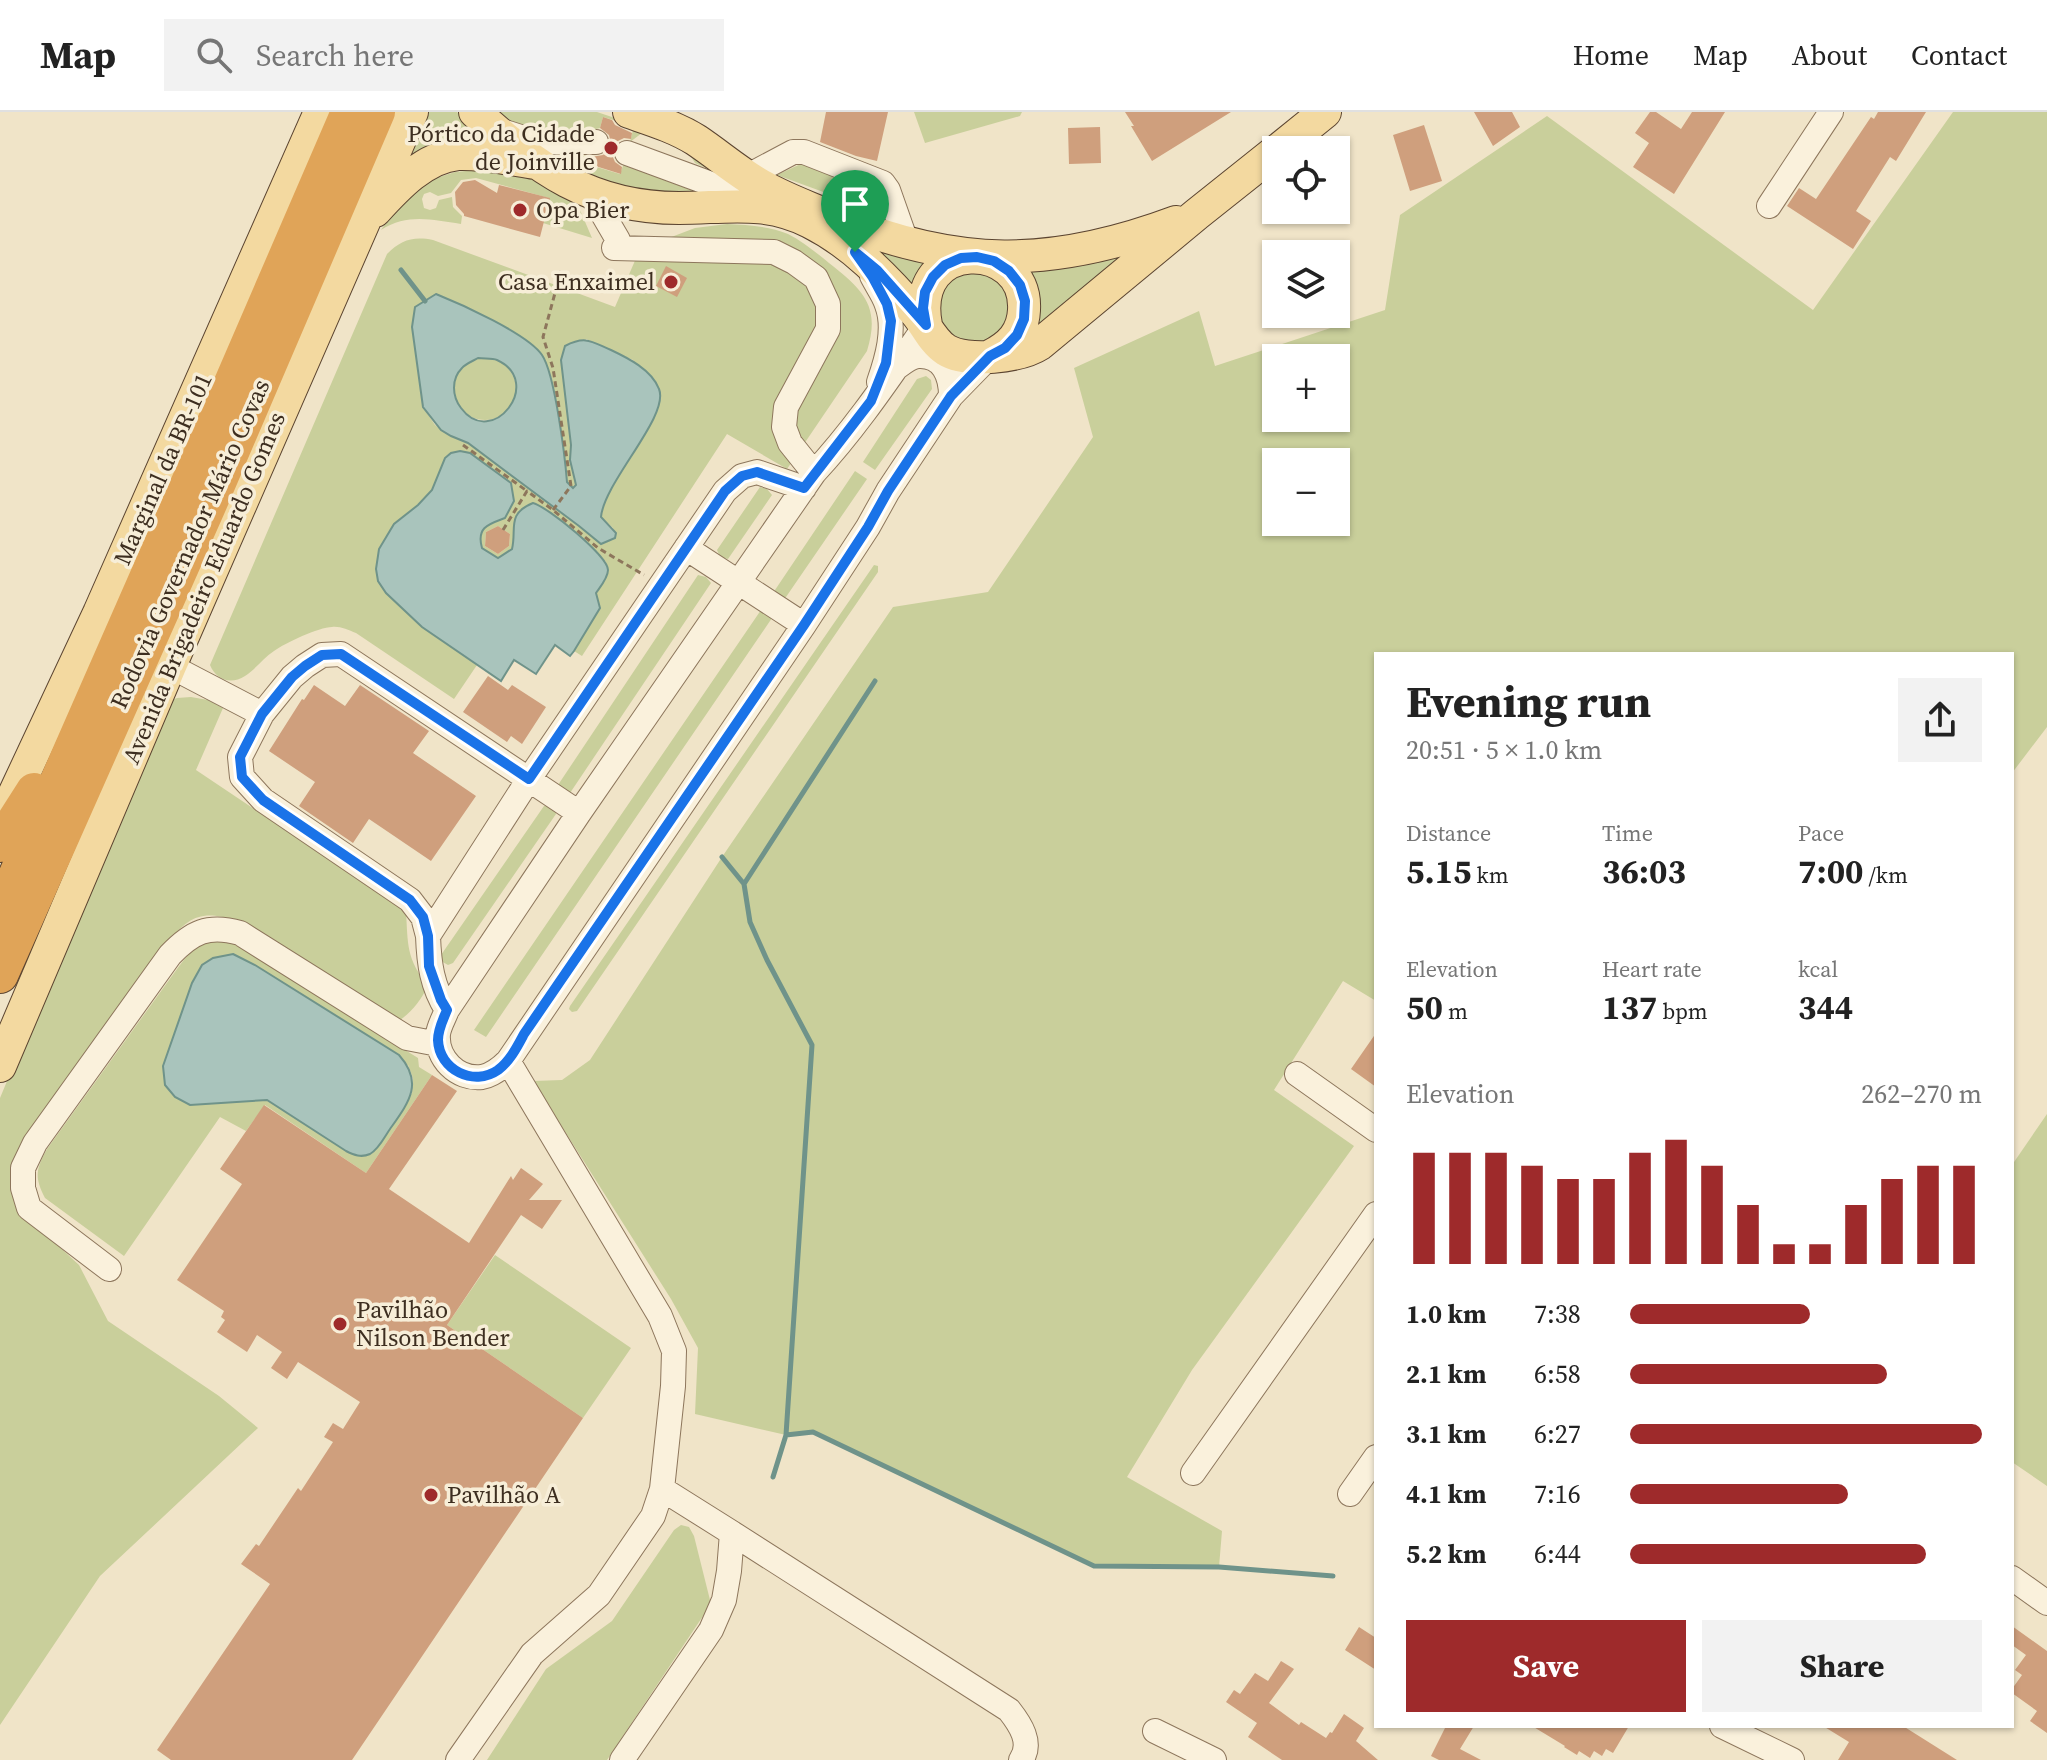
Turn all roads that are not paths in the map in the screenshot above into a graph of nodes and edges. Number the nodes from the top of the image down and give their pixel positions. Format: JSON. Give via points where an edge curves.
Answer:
{"nodes":[{"id":1,"x":349,"y":112,"type":"edge"},
{"id":2,"x":377,"y":112,"type":"edge"},
{"id":3,"x":412,"y":112,"type":"edge"},
{"id":4,"x":629,"y":112,"type":"edge"},
{"id":5,"x":1325,"y":112,"type":"edge"},
{"id":6,"x":1824,"y":114,"type":"edge"},
{"id":7,"x":316,"y":118,"type":"edge"},
{"id":8,"x":482,"y":118,"type":"edge"},
{"id":9,"x":1295,"y":136,"type":"edge"},
{"id":10,"x":596,"y":142,"type":"dead end"},
{"id":11,"x":627,"y":153,"type":"dead end"},
{"id":12,"x":535,"y":163,"type":"junction"},
{"id":13,"x":1262,"y":163,"type":"edge"},
{"id":14,"x":746,"y":177,"type":"junction"},
{"id":15,"x":590,"y":192,"type":"junction"},
{"id":16,"x":1769,"y":206,"type":"dead end"},
{"id":17,"x":784,"y":211,"type":"junction"},
{"id":18,"x":1197,"y":214,"type":"junction"},
{"id":19,"x":360,"y":229,"type":"junction"},
{"id":20,"x":907,"y":244,"type":"junction"},
{"id":21,"x":855,"y":252,"type":"junction"},
{"id":22,"x":977,"y":257,"type":"junction"},
{"id":23,"x":926,"y":325,"type":"junction"},
{"id":24,"x":990,"y":356,"type":"junction"},
{"id":25,"x":896,"y":368,"type":"junction"},
{"id":26,"x":951,"y":396,"type":"junction"},
{"id":27,"x":871,"y":401,"type":"junction"},
{"id":28,"x":809,"y":480,"type":"junction"},
{"id":29,"x":686,"y":548,"type":"junction"},
{"id":30,"x":739,"y":583,"type":"junction"},
{"id":31,"x":804,"y":625,"type":"junction"},
{"id":32,"x":170,"y":666,"type":"junction"},
{"id":33,"x":97,"y":691,"type":"junction"},
{"id":34,"x":262,"y":714,"type":"junction"},
{"id":35,"x":529,"y":779,"type":"junction"},
{"id":36,"x":579,"y":813,"type":"junction"},
{"id":37,"x":0,"y":824,"type":"edge"},
{"id":38,"x":0,"y":844,"type":"edge"},
{"id":39,"x":0,"y":913,"type":"edge"},
{"id":40,"x":428,"y":936,"type":"junction"},
{"id":41,"x":0,"y":975,"type":"edge"},
{"id":42,"x":447,"y":1010,"type":"junction"},
{"id":43,"x":438,"y":1044,"type":"junction"},
{"id":44,"x":508,"y":1061,"type":"junction"},
{"id":45,"x":0,"y":1066,"type":"edge"},
{"id":46,"x":1297,"y":1074,"type":"dead end"},
{"id":47,"x":1374,"y":1129,"type":"edge"},
{"id":48,"x":1374,"y":1217,"type":"edge"},
{"id":49,"x":109,"y":1269,"type":"dead end"},
{"id":50,"x":1374,"y":1460,"type":"edge"},
{"id":51,"x":1193,"y":1473,"type":"dead end"},
{"id":52,"x":662,"y":1489,"type":"junction"},
{"id":53,"x":1350,"y":1494,"type":"dead end"},
{"id":54,"x":732,"y":1533,"type":"junction"},
{"id":55,"x":2014,"y":1579,"type":"edge"},
{"id":56,"x":2047,"y":1603,"type":"edge"},
{"id":57,"x":1726,"y":1728,"type":"edge"},
{"id":58,"x":1155,"y":1731,"type":"dead end"},
{"id":59,"x":458,"y":1760,"type":"edge"},
{"id":60,"x":622,"y":1760,"type":"edge"},
{"id":61,"x":1021,"y":1760,"type":"edge"},
{"id":62,"x":1214,"y":1760,"type":"edge"},
{"id":63,"x":1792,"y":1760,"type":"edge"}],
"edges":[{"from":1,"to":33,"type":"highway","name":"Rodovia Governador Mário Covas"},
{"from":2,"to":41,"type":"highway","name":"Rodovia Governador Mário Covas"},
{"from":3,"to":19,"type":"main road","name":"Avenida Brigadeiro Eduardo Gomes"},
{"from":4,"to":14,"type":"main road","via":[[696,140]]},
{"from":5,"to":9,"type":"main road"},
{"from":6,"to":16,"type":"street"},
{"from":7,"to":37,"type":"main road","name":"Marginal da BR-101","via":[[99,613]]},
{"from":8,"to":10,"type":"street","via":[[536,142]]},
{"from":8,"to":12,"type":"main road"},
{"from":11,"to":17,"type":"street"},
{"from":12,"to":15,"type":"main road"},
{"from":12,"to":19,"type":"main road","via":[[455,154],[436,160],[392,193]]},
{"from":13,"to":18,"type":"main road"},
{"from":14,"to":20,"type":"main road","via":[[798,203]]},
{"from":14,"to":20,"type":"street","via":[[793,152],[804,152],[883,183]]},
{"from":15,"to":17,"type":"main road","via":[[639,207],[749,205]]},
{"from":15,"to":28,"type":"street","via":[[616,244],[774,252],[816,278],[828,304],[828,329],[786,407],[784,427]]},
{"from":17,"to":21,"type":"main road"},
{"from":18,"to":22,"type":"main road","via":[[1085,250]]},
{"from":18,"to":24,"type":"main road","via":[[1040,344]]},
{"from":19,"to":32,"type":"main road","name":"Avenida Brigadeiro Eduardo Gomes"},
{"from":20,"to":22,"type":"main road"},
{"from":21,"to":23,"type":"main road"},
{"from":21,"to":27,"type":"street","via":[[883,295],[891,321],[886,363]]},
{"from":22,"to":23,"type":"main road","via":[[945,265],[933,277],[925,292]]},
{"from":22,"to":24,"type":"main road","via":[[1009,271],[1025,301],[1017,335]]},
{"from":23,"to":24,"type":"main road","via":[[933,339],[959,356]]},
{"from":23,"to":25,"type":"street"},
{"from":24,"to":26,"type":"street"},
{"from":25,"to":26,"type":"street","via":[[917,356],[932,358],[945,367]]},
{"from":25,"to":27,"type":"street"},
{"from":26,"to":31,"type":"street"},
{"from":27,"to":28,"type":"street"},
{"from":28,"to":29,"type":"street","via":[[757,472],[742,476],[725,491]]},
{"from":28,"to":30,"type":"street"},
{"from":29,"to":30,"type":"street"},
{"from":29,"to":35,"type":"street"},
{"from":30,"to":31,"type":"street"},
{"from":30,"to":36,"type":"street"},
{"from":31,"to":44,"type":"street"},
{"from":32,"to":34,"type":"street"},
{"from":32,"to":45,"type":"main road","name":"Avenida Brigadeiro Eduardo Gomes"},
{"from":33,"to":38,"type":"highway"},
{"from":33,"to":39,"type":"highway","name":"Rodovia Governador Mário Covas"},
{"from":34,"to":35,"type":"street","via":[[305,666],[322,655],[341,654]]},
{"from":34,"to":40,"type":"street","via":[[240,757],[242,777],[263,800],[410,900],[423,917]]},
{"from":35,"to":36,"type":"street"},
{"from":35,"to":40,"type":"street"},
{"from":36,"to":42,"type":"street"},
{"from":40,"to":42,"type":"street","via":[[429,966]]},
{"from":42,"to":43,"type":"street"},
{"from":43,"to":44,"type":"street","via":[[443,1058],[465,1076],[481,1077]]},
{"from":43,"to":49,"type":"street","via":[[407,1038],[240,933],[206,930],[186,938],[35,1143],[23,1168],[29,1208]]},
{"from":44,"to":52,"type":"street","via":[[660,1316],[674,1351]]},
{"from":46,"to":47,"type":"street"},
{"from":48,"to":51,"type":"street"},
{"from":50,"to":53,"type":"street"},
{"from":52,"to":54,"type":"street"},
{"from":52,"to":59,"type":"street","via":[[653,1516],[599,1595],[532,1654]]},
{"from":54,"to":60,"type":"street","via":[[724,1600],[711,1630]]},
{"from":54,"to":61,"type":"street","via":[[1009,1710],[1026,1739]]},
{"from":55,"to":56,"type":"street"},
{"from":57,"to":63,"type":"street"},
{"from":58,"to":62,"type":"street"}]}
